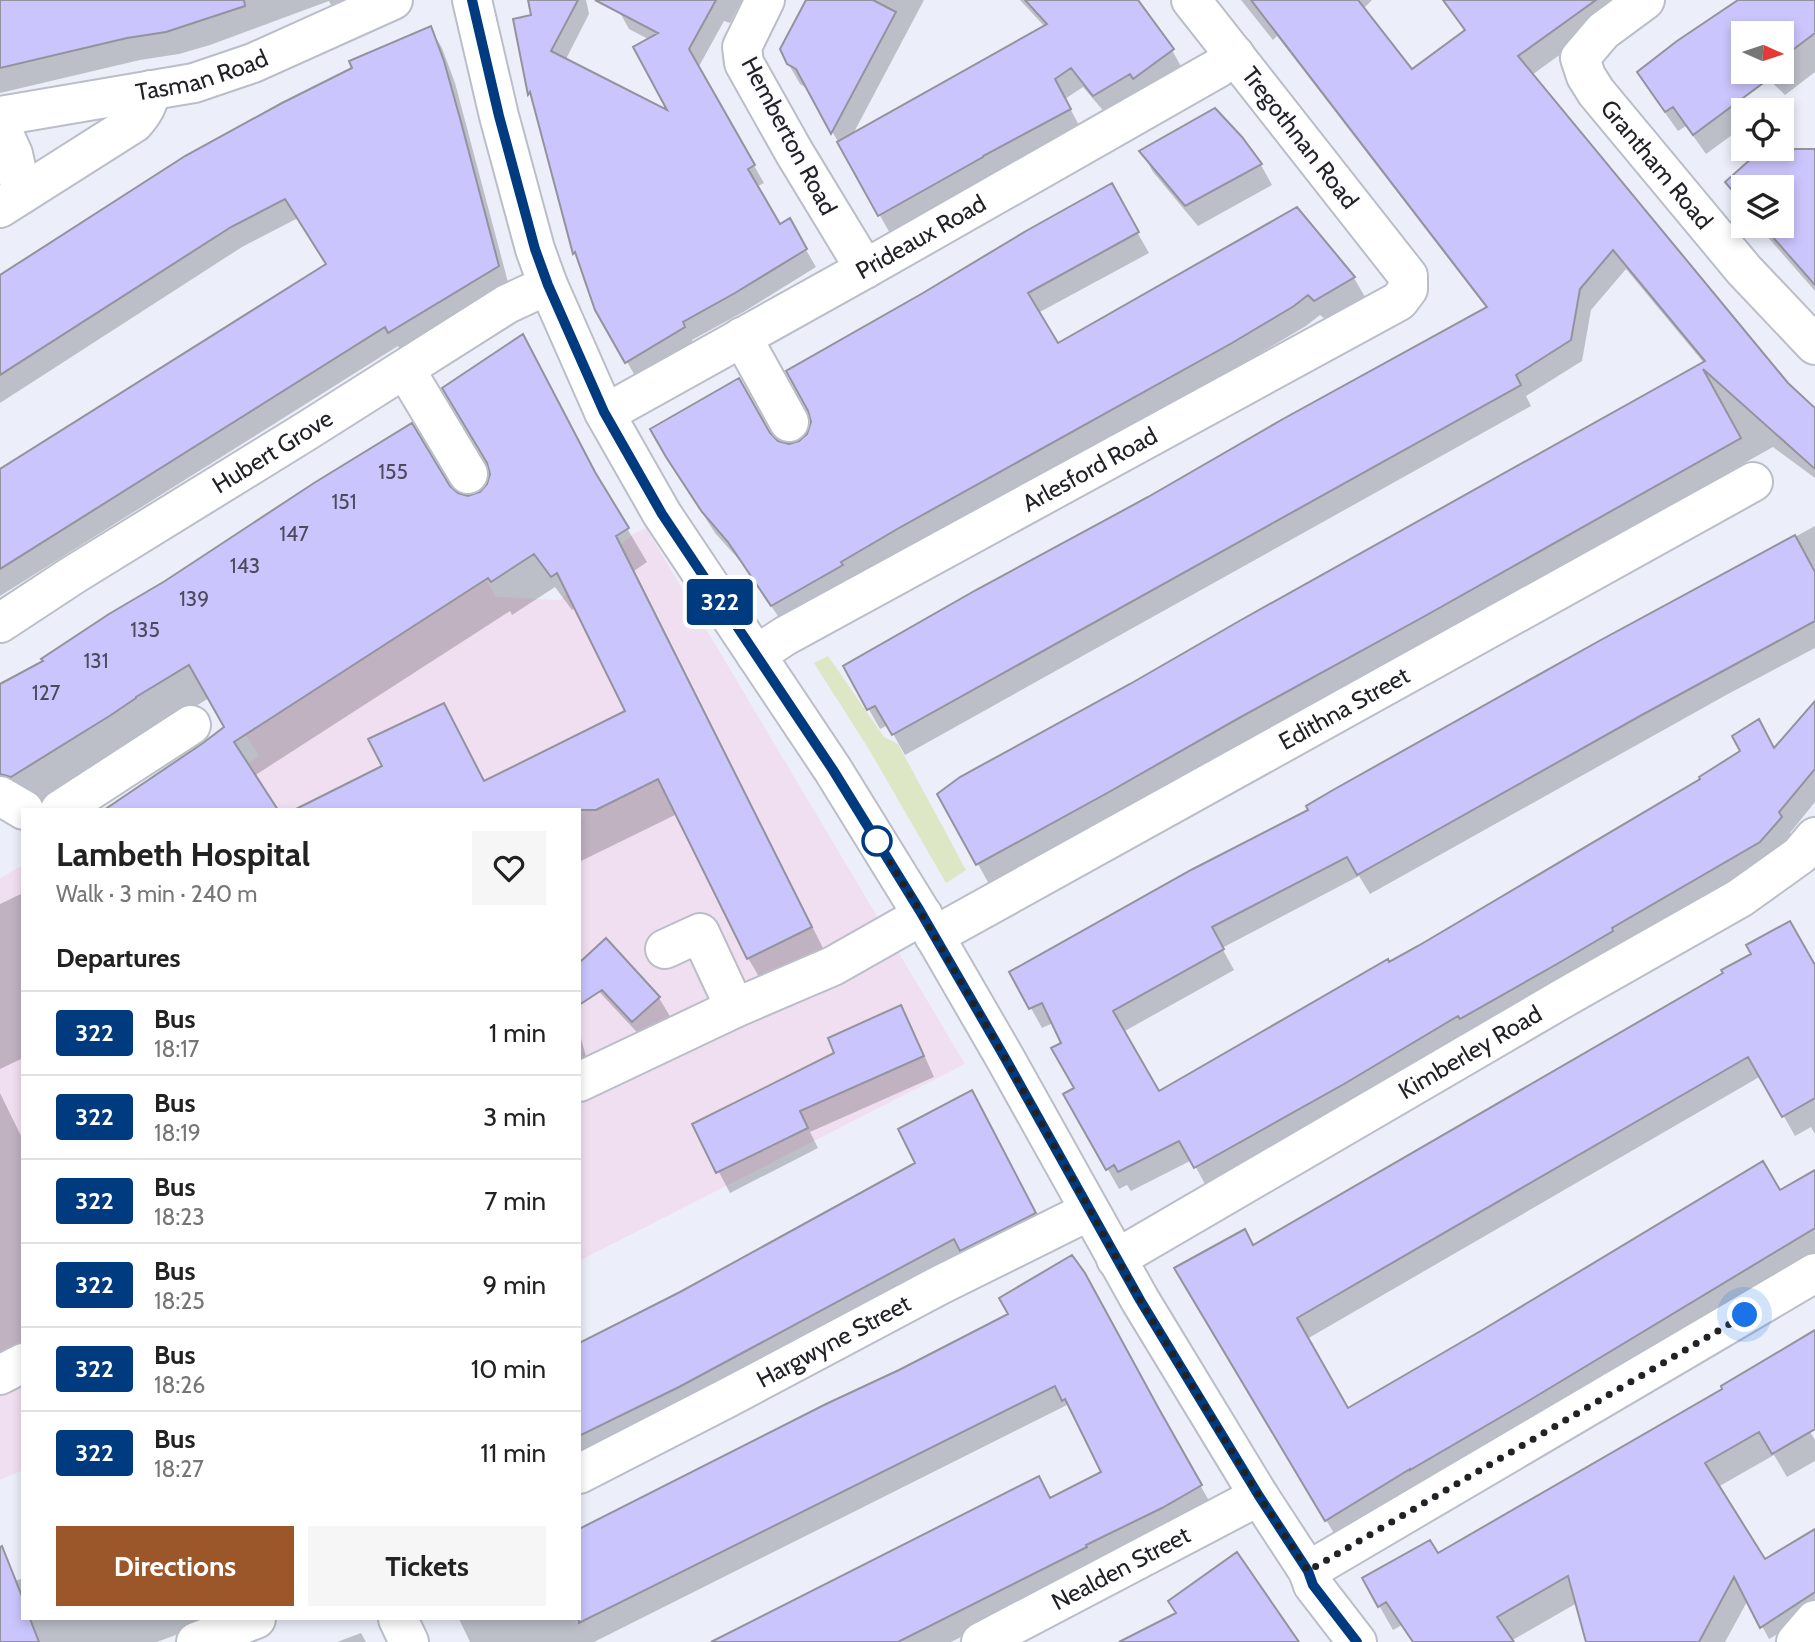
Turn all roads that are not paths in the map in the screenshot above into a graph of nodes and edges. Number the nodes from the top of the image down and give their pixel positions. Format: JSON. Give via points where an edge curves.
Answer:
{"nodes":[{"id":1,"x":393,"y":0,"type":"edge"},
{"id":2,"x":472,"y":0,"type":"edge"},
{"id":3,"x":765,"y":0,"type":"edge"},
{"id":4,"x":1191,"y":0,"type":"edge"},
{"id":5,"x":1646,"y":0,"type":"edge"},
{"id":6,"x":1235,"y":55,"type":"junction"},
{"id":7,"x":150,"y":90,"type":"junction"},
{"id":8,"x":0,"y":116,"type":"edge"},
{"id":9,"x":11,"y":201,"type":"edge"},
{"id":10,"x":865,"y":269,"type":"junction"},
{"id":11,"x":1408,"y":276,"type":"joint"},
{"id":12,"x":548,"y":285,"type":"junction"},
{"id":13,"x":742,"y":337,"type":"junction"},
{"id":14,"x":1815,"y":345,"type":"edge"},
{"id":15,"x":405,"y":369,"type":"junction"},
{"id":16,"x":604,"y":412,"type":"junction"},
{"id":17,"x":789,"y":422,"type":"dead end"},
{"id":18,"x":468,"y":474,"type":"dead end"},
{"id":19,"x":1753,"y":482,"type":"dead end"},
{"id":20,"x":0,"y":623,"type":"edge"},
{"id":21,"x":756,"y":655,"type":"junction"},
{"id":22,"x":191,"y":725,"type":"dead end"},
{"id":23,"x":0,"y":796,"type":"edge"},
{"id":24,"x":21,"y":808,"type":"edge"},
{"id":25,"x":63,"y":808,"type":"edge"},
{"id":26,"x":1810,"y":854,"type":"edge"},
{"id":27,"x":929,"y":925,"type":"junction"},
{"id":28,"x":665,"y":949,"type":"dead end"},
{"id":29,"x":735,"y":1008,"type":"junction"},
{"id":30,"x":581,"y":1081,"type":"edge"},
{"id":31,"x":1089,"y":1211,"type":"junction"},
{"id":32,"x":1116,"y":1259,"type":"junction"},
{"id":33,"x":1815,"y":1273,"type":"edge"},
{"id":34,"x":21,"y":1364,"type":"edge"},
{"id":35,"x":0,"y":1375,"type":"edge"},
{"id":36,"x":581,"y":1473,"type":"edge"},
{"id":37,"x":1259,"y":1496,"type":"junction"},
{"id":38,"x":1308,"y":1571,"type":"junction"},
{"id":39,"x":253,"y":1620,"type":"edge"},
{"id":40,"x":398,"y":1620,"type":"edge"},
{"id":41,"x":1815,"y":1620,"type":"edge"},
{"id":42,"x":195,"y":1642,"type":"edge"},
{"id":43,"x":409,"y":1642,"type":"edge"},
{"id":44,"x":981,"y":1642,"type":"edge"},
{"id":45,"x":1357,"y":1642,"type":"edge"},
{"id":46,"x":1796,"y":1642,"type":"edge"}],
"edges":[{"from":1,"to":7,"type":"street","name":"Tasman Road","via":[[253,63],[194,83]]},
{"from":2,"to":12,"type":"street","via":[[499,116]]},
{"from":3,"to":10,"type":"street","name":"Hemberton Road","via":[[742,47],[744,63]]},
{"from":4,"to":6,"type":"street","name":"Tregothnan Road"},
{"from":5,"to":14,"type":"street","name":"Grantham Road","via":[[1603,31],[1580,58],[1586,76],[1744,270]]},
{"from":6,"to":10,"type":"street","name":"Prideaux Road"},
{"from":6,"to":11,"type":"street","name":"Tregothnan Road"},
{"from":7,"to":8,"type":"street","name":"Tasman Road"},
{"from":7,"to":9,"type":"street","via":[[148,104],[134,123]]},
{"from":8,"to":9,"type":"street","via":[[13,154]]},
{"from":10,"to":13,"type":"street","name":"Prideaux Road"},
{"from":11,"to":21,"type":"street","name":"Arlesford Road","via":[[1408,289],[1399,301]]},
{"from":12,"to":15,"type":"street","name":"Hubert Grove","via":[[507,304]]},
{"from":12,"to":16,"type":"street"},
{"from":13,"to":16,"type":"street","name":"Prideaux Road"},
{"from":13,"to":17,"type":"street"},
{"from":15,"to":18,"type":"street"},
{"from":15,"to":20,"type":"street","name":"Hubert Grove"},
{"from":16,"to":21,"type":"street","via":[[662,514]]},
{"from":19,"to":27,"type":"street","name":"Edithna Street"},
{"from":21,"to":27,"type":"street"},
{"from":22,"to":25,"type":"street"},
{"from":23,"to":24,"type":"street"},
{"from":26,"to":32,"type":"street","name":"Kimberley Road"},
{"from":27,"to":29,"type":"street","name":"Edithna Street"},
{"from":27,"to":31,"type":"street"},
{"from":28,"to":29,"type":"street","via":[[701,933]]},
{"from":29,"to":30,"type":"street","name":"Edithna Street"},
{"from":31,"to":32,"type":"street"},
{"from":31,"to":36,"type":"street","name":"Hargwyne Street"},
{"from":32,"to":37,"type":"street"},
{"from":33,"to":38,"type":"street"},
{"from":34,"to":35,"type":"street"},
{"from":37,"to":38,"type":"street"},
{"from":37,"to":44,"type":"street","name":"Nealden Street"},
{"from":38,"to":45,"type":"street","via":[[1313,1585]]},
{"from":39,"to":42,"type":"street"},
{"from":40,"to":43,"type":"street"},
{"from":41,"to":46,"type":"street"}]}
